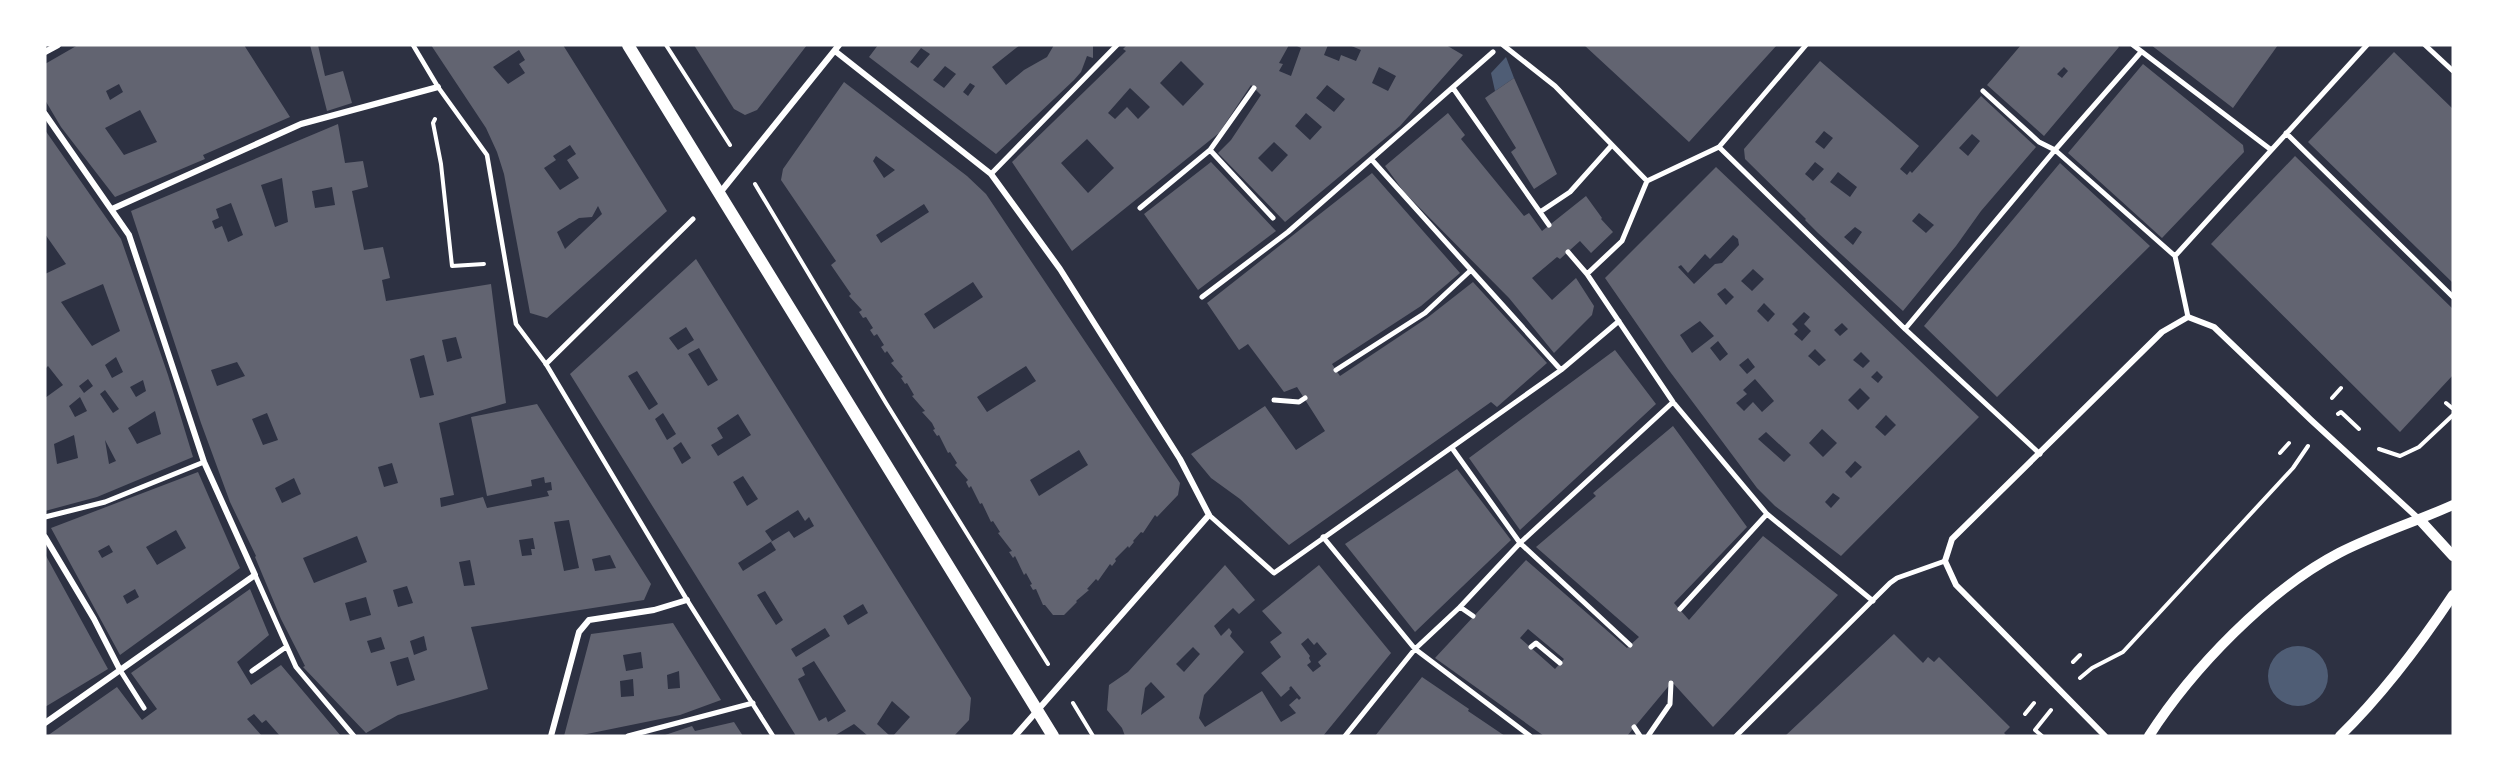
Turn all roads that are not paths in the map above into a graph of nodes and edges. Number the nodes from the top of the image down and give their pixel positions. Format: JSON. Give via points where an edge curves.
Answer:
{"nodes":[{"id":1,"x":58,"y":45,"type":"edge"},
{"id":2,"x":414,"y":45,"type":"edge"},
{"id":3,"x":628,"y":45,"type":"edge"},
{"id":4,"x":839,"y":45,"type":"edge"},
{"id":5,"x":1117,"y":45,"type":"edge"},
{"id":6,"x":1503,"y":45,"type":"edge"},
{"id":7,"x":1806,"y":45,"type":"edge"},
{"id":8,"x":2133,"y":45,"type":"edge"},
{"id":9,"x":2367,"y":45,"type":"edge"},
{"id":10,"x":2425,"y":45,"type":"edge"},
{"id":11,"x":835,"y":51,"type":"junction"},
{"id":12,"x":45,"y":52,"type":"edge"},
{"id":13,"x":1493,"y":52,"type":"dead end"},
{"id":14,"x":2141,"y":52,"type":"junction"},
{"id":15,"x":2453,"y":71,"type":"edge"},
{"id":16,"x":438,"y":87,"type":"junction"},
{"id":17,"x":1254,"y":88,"type":"dead end"},
{"id":18,"x":1453,"y":88,"type":"junction"},
{"id":19,"x":1983,"y":91,"type":"dead end"},
{"id":20,"x":45,"y":114,"type":"edge"},
{"id":21,"x":2286,"y":132,"type":"junction"},
{"id":22,"x":1612,"y":145,"type":"junction"},
{"id":23,"x":1719,"y":147,"type":"junction"},
{"id":24,"x":2270,"y":149,"type":"junction"},
{"id":25,"x":1210,"y":150,"type":"junction"},
{"id":26,"x":2055,"y":150,"type":"junction"},
{"id":27,"x":1372,"y":160,"type":"junction"},
{"id":28,"x":991,"y":174,"type":"junction"},
{"id":29,"x":1647,"y":181,"type":"junction"},
{"id":30,"x":719,"y":194,"type":"junction"},
{"id":31,"x":1140,"y":208,"type":"dead end"},
{"id":32,"x":112,"y":209,"type":"junction"},
{"id":33,"x":1540,"y":212,"type":"junction"},
{"id":34,"x":1273,"y":218,"type":"dead end"},
{"id":35,"x":693,"y":219,"type":"dead end"},
{"id":36,"x":1549,"y":225,"type":"dead end"},
{"id":37,"x":1568,"y":252,"type":"dead end"},
{"id":38,"x":2175,"y":256,"type":"junction"},
{"id":39,"x":1471,"y":270,"type":"junction"},
{"id":40,"x":1587,"y":274,"type":"junction"},
{"id":41,"x":1202,"y":297,"type":"dead end"},
{"id":42,"x":2453,"y":297,"type":"edge"},
{"id":43,"x":2188,"y":317,"type":"junction"},
{"id":44,"x":1619,"y":321,"type":"junction"},
{"id":45,"x":1905,"y":329,"type":"junction"},
{"id":46,"x":546,"y":364,"type":"junction"},
{"id":47,"x":1336,"y":370,"type":"dead end"},
{"id":48,"x":1561,"y":370,"type":"junction"},
{"id":49,"x":1305,"y":398,"type":"dead end"},
{"id":50,"x":1274,"y":400,"type":"dead end"},
{"id":51,"x":1673,"y":402,"type":"junction"},
{"id":52,"x":1452,"y":448,"type":"junction"},
{"id":53,"x":2040,"y":454,"type":"junction"},
{"id":54,"x":204,"y":462,"type":"junction"},
{"id":55,"x":2453,"y":505,"type":"edge"},
{"id":56,"x":1767,"y":514,"type":"junction"},
{"id":57,"x":1209,"y":515,"type":"junction"},
{"id":58,"x":45,"y":518,"type":"edge"},
{"id":59,"x":2420,"y":520,"type":"junction"},
{"id":60,"x":45,"y":537,"type":"edge"},
{"id":61,"x":1323,"y":537,"type":"junction"},
{"id":62,"x":1520,"y":543,"type":"junction"},
{"id":63,"x":2453,"y":556,"type":"edge"},
{"id":64,"x":1945,"y":561,"type":"junction"},
{"id":65,"x":255,"y":575,"type":"junction"},
{"id":66,"x":2453,"y":595,"type":"edge"},
{"id":67,"x":687,"y":600,"type":"junction"},
{"id":68,"x":1873,"y":601,"type":"junction"},
{"id":69,"x":1460,"y":607,"type":"junction"},
{"id":70,"x":1680,"y":609,"type":"dead end"},
{"id":71,"x":1473,"y":616,"type":"dead end"},
{"id":72,"x":1630,"y":645,"type":"dead end"},
{"id":73,"x":286,"y":647,"type":"junction"},
{"id":74,"x":1531,"y":647,"type":"dead end"},
{"id":75,"x":1415,"y":649,"type":"junction"},
{"id":76,"x":1560,"y":663,"type":"dead end"},
{"id":77,"x":120,"y":670,"type":"junction"},
{"id":78,"x":252,"y":671,"type":"dead end"},
{"id":79,"x":1671,"y":683,"type":"dead end"},
{"id":80,"x":753,"y":703,"type":"junction"},
{"id":81,"x":144,"y":708,"type":"dead end"},
{"id":82,"x":1037,"y":710,"type":"junction"},
{"id":83,"x":45,"y":723,"type":"edge"},
{"id":84,"x":1634,"y":727,"type":"dead end"},
{"id":85,"x":354,"y":736,"type":"edge"},
{"id":86,"x":551,"y":736,"type":"edge"},
{"id":87,"x":628,"y":736,"type":"edge"},
{"id":88,"x":773,"y":736,"type":"edge"},
{"id":89,"x":1015,"y":736,"type":"edge"},
{"id":90,"x":1053,"y":736,"type":"edge"},
{"id":91,"x":1345,"y":736,"type":"edge"},
{"id":92,"x":1530,"y":736,"type":"edge"},
{"id":93,"x":1640,"y":736,"type":"edge"},
{"id":94,"x":1648,"y":736,"type":"edge"},
{"id":95,"x":1736,"y":736,"type":"edge"},
{"id":96,"x":2105,"y":736,"type":"edge"},
{"id":97,"x":2150,"y":736,"type":"edge"},
{"id":98,"x":2340,"y":736,"type":"edge"}],
"edges":[{"from":1,"to":12,"type":"street"},
{"from":2,"to":16,"type":"lane"},
{"from":3,"to":30,"type":"main road"},
{"from":4,"to":11,"type":"street"},
{"from":5,"to":28,"type":"street"},
{"from":6,"to":22,"type":"street","via":[[1555,86]]},
{"from":7,"to":23,"type":"street"},
{"from":8,"to":14,"type":"street"},
{"from":9,"to":21,"type":"street"},
{"from":10,"to":15,"type":"street"},
{"from":11,"to":28,"type":"street"},
{"from":11,"to":30,"type":"street"},
{"from":13,"to":18,"type":"street"},
{"from":14,"to":24,"type":"street"},
{"from":14,"to":26,"type":"street"},
{"from":16,"to":32,"type":"street","via":[[301,124]]},
{"from":16,"to":46,"type":"lane","via":[[487,155],[516,324]]},
{"from":17,"to":25,"type":"street"},
{"from":18,"to":27,"type":"street"},
{"from":18,"to":33,"type":"street"},
{"from":19,"to":26,"type":"street","via":[[2039,142]]},
{"from":20,"to":32,"type":"street"},
{"from":21,"to":24,"type":"street"},
{"from":21,"to":42,"type":"street"},
{"from":22,"to":29,"type":"street"},
{"from":22,"to":33,"type":"street","via":[[1570,192]]},
{"from":23,"to":29,"type":"street"},
{"from":23,"to":45,"type":"street"},
{"from":24,"to":38,"type":"street"},
{"from":25,"to":31,"type":"street"},
{"from":25,"to":34,"type":"street"},
{"from":26,"to":38,"type":"street"},
{"from":26,"to":45,"type":"street"},
{"from":27,"to":39,"type":"street"},
{"from":27,"to":41,"type":"street","via":[[1288,232]]},
{"from":28,"to":57,"type":"street","via":[[1060,269],[1180,459]]},
{"from":29,"to":40,"type":"street","via":[[1622,241]]},
{"from":30,"to":82,"type":"main road"},
{"from":32,"to":54,"type":"street","via":[[129,235]]},
{"from":33,"to":36,"type":"street"},
{"from":35,"to":46,"type":"street"},
{"from":37,"to":40,"type":"street"},
{"from":38,"to":43,"type":"street"},
{"from":39,"to":47,"type":"street","via":[[1425,313]]},
{"from":39,"to":48,"type":"street"},
{"from":40,"to":44,"type":"street"},
{"from":43,"to":53,"type":"street","via":[[2162,332]]},
{"from":43,"to":59,"type":"street","via":[[2214,327]]},
{"from":44,"to":48,"type":"street"},
{"from":44,"to":51,"type":"street"},
{"from":45,"to":53,"type":"street"},
{"from":46,"to":67,"type":"lane"},
{"from":48,"to":52,"type":"street"},
{"from":49,"to":50,"type":"street","via":[[1299,402]]},
{"from":51,"to":56,"type":"street"},
{"from":51,"to":62,"type":"street"},
{"from":52,"to":61,"type":"street"},
{"from":52,"to":62,"type":"street"},
{"from":53,"to":64,"type":"street","via":[[1952,539]]},
{"from":54,"to":58,"type":"street","via":[[105,502]]},
{"from":54,"to":65,"type":"street"},
{"from":55,"to":59,"type":"street"},
{"from":56,"to":68,"type":"street"},
{"from":56,"to":70,"type":"street"},
{"from":57,"to":61,"type":"street","via":[[1274,573]]},
{"from":57,"to":82,"type":"street"},
{"from":59,"to":63,"type":"street"},
{"from":59,"to":97,"type":"street","via":[[2338,554],[2271,598],[2180,694]]},
{"from":60,"to":77,"type":"street"},
{"from":61,"to":75,"type":"street"},
{"from":62,"to":69,"type":"street"},
{"from":62,"to":72,"type":"street"},
{"from":64,"to":68,"type":"street","via":[[1897,578]]},
{"from":64,"to":96,"type":"street","via":[[1956,585]]},
{"from":65,"to":73,"type":"street"},
{"from":65,"to":77,"type":"street"},
{"from":66,"to":98,"type":"street","via":[[2385,689]]},
{"from":67,"to":80,"type":"lane"},
{"from":67,"to":86,"type":"street","via":[[654,610],[589,620],[579,632]]},
{"from":68,"to":95,"type":"street"},
{"from":69,"to":71,"type":"street"},
{"from":69,"to":75,"type":"street"},
{"from":73,"to":78,"type":"street"},
{"from":73,"to":85,"type":"street","via":[[296,667]]},
{"from":74,"to":76,"type":"street","via":[[1536,643]]},
{"from":75,"to":91,"type":"street"},
{"from":75,"to":92,"type":"street"},
{"from":77,"to":81,"type":"street"},
{"from":77,"to":83,"type":"street"},
{"from":79,"to":94,"type":"street","via":[[1670,704]]},
{"from":80,"to":87,"type":"street"},
{"from":80,"to":88,"type":"lane"},
{"from":82,"to":89,"type":"street"},
{"from":82,"to":90,"type":"main road"},
{"from":84,"to":93,"type":"street"}]}
